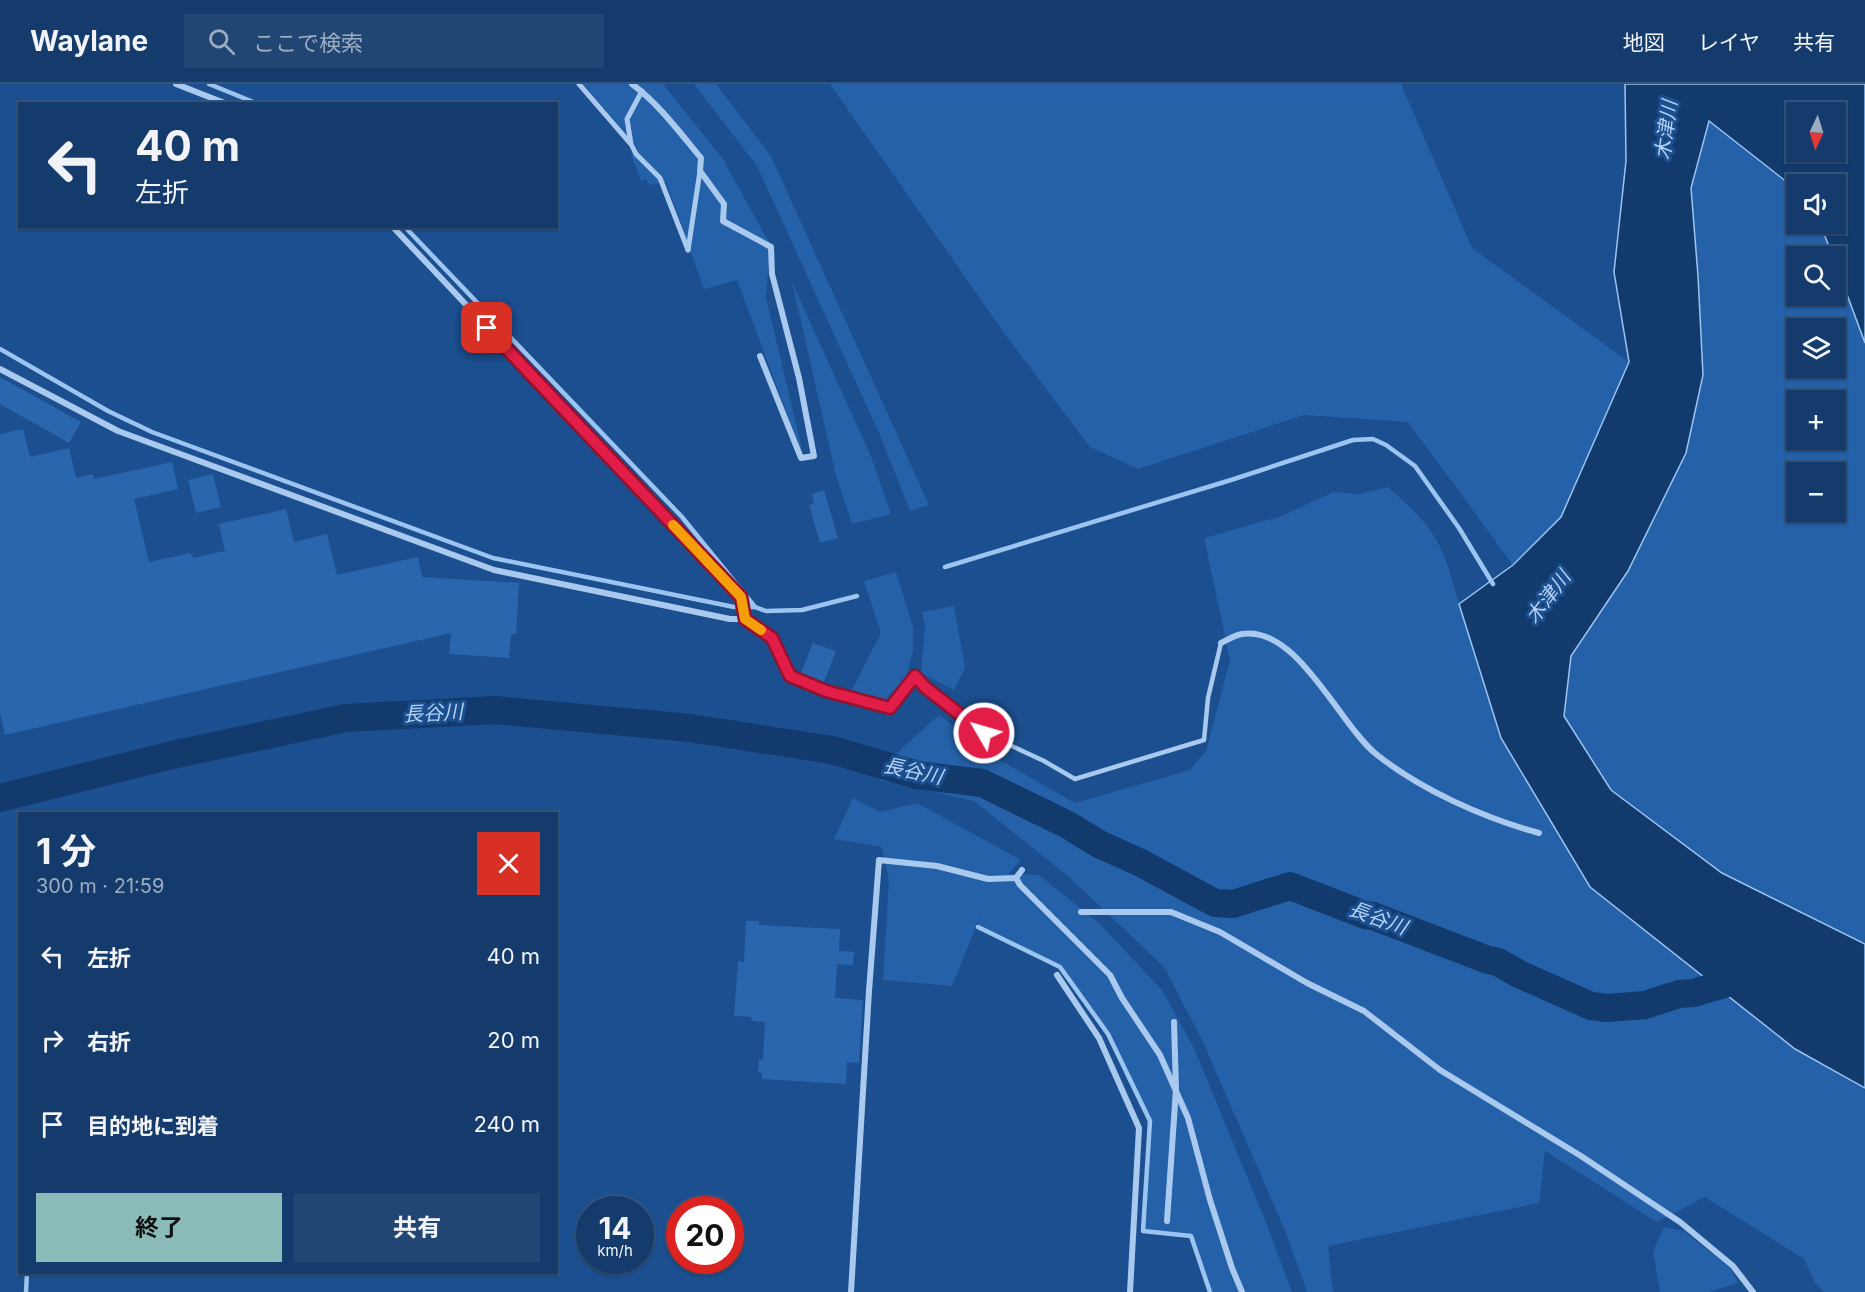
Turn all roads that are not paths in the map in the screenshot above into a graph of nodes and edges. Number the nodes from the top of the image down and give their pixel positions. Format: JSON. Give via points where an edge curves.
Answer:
{"nodes":[{"id":1,"x":176,"y":84,"type":"edge"},
{"id":2,"x":579,"y":84,"type":"edge"},
{"id":3,"x":632,"y":84,"type":"edge"},
{"id":4,"x":642,"y":92,"type":"junction"},
{"id":5,"x":222,"y":102,"type":"edge"},
{"id":6,"x":631,"y":144,"type":"junction"},
{"id":7,"x":700,"y":171,"type":"junction"},
{"id":8,"x":394,"y":228,"type":"edge"},
{"id":9,"x":760,"y":356,"type":"dead end"},
{"id":10,"x":0,"y":369,"type":"edge"},
{"id":11,"x":745,"y":619,"type":"junction"},
{"id":12,"x":1221,"y":643,"type":"joint"},
{"id":13,"x":915,"y":676,"type":"joint"},
{"id":14,"x":1539,"y":833,"type":"dead end"},
{"id":15,"x":1022,"y":870,"type":"dead end"},
{"id":16,"x":1016,"y":878,"type":"junction"},
{"id":17,"x":1081,"y":912,"type":"dead end"},
{"id":18,"x":1057,"y":975,"type":"dead end"},
{"id":19,"x":1174,"y":1022,"type":"dead end"},
{"id":20,"x":1176,"y":1089,"type":"junction"},
{"id":21,"x":1167,"y":1221,"type":"dead end"},
{"id":22,"x":851,"y":1292,"type":"edge"},
{"id":23,"x":1130,"y":1292,"type":"edge"},
{"id":24,"x":1242,"y":1292,"type":"edge"},
{"id":25,"x":1753,"y":1292,"type":"edge"}],
"edges":[{"from":1,"to":5,"type":"street"},
{"from":2,"to":6,"type":"street"},
{"from":3,"to":4,"type":"street"},
{"from":4,"to":6,"type":"street","via":[[627,119]]},
{"from":4,"to":7,"type":"street","via":[[701,158]]},
{"from":6,"to":7,"type":"street","via":[[660,178],[688,250]]},
{"from":7,"to":9,"type":"street","via":[[724,204],[723,221],[771,247],[772,274],[814,456],[801,458]]},
{"from":8,"to":11,"type":"street","via":[[741,597]]},
{"from":10,"to":11,"type":"street","via":[[118,431],[494,570],[730,620]]},
{"from":11,"to":13,"type":"street","via":[[772,638],[790,676],[826,691],[890,708]]},
{"from":12,"to":13,"type":"lane","via":[[1208,698],[1204,740],[1075,779],[984,733]]},
{"from":12,"to":14,"type":"street","via":[[1242,634],[1261,635],[1280,643],[1314,676],[1375,753],[1474,812]]},
{"from":15,"to":16,"type":"street"},
{"from":16,"to":20,"type":"street","via":[[1110,975],[1160,1055]]},
{"from":16,"to":22,"type":"street","via":[[988,879],[938,866],[879,860]]},
{"from":17,"to":25,"type":"street","via":[[1171,912],[1220,932],[1364,1011],[1440,1070],[1680,1222],[1732,1266]]},
{"from":18,"to":23,"type":"street","via":[[1099,1038],[1139,1128]]},
{"from":19,"to":20,"type":"street"},
{"from":20,"to":21,"type":"street"},
{"from":20,"to":24,"type":"street"}]}
